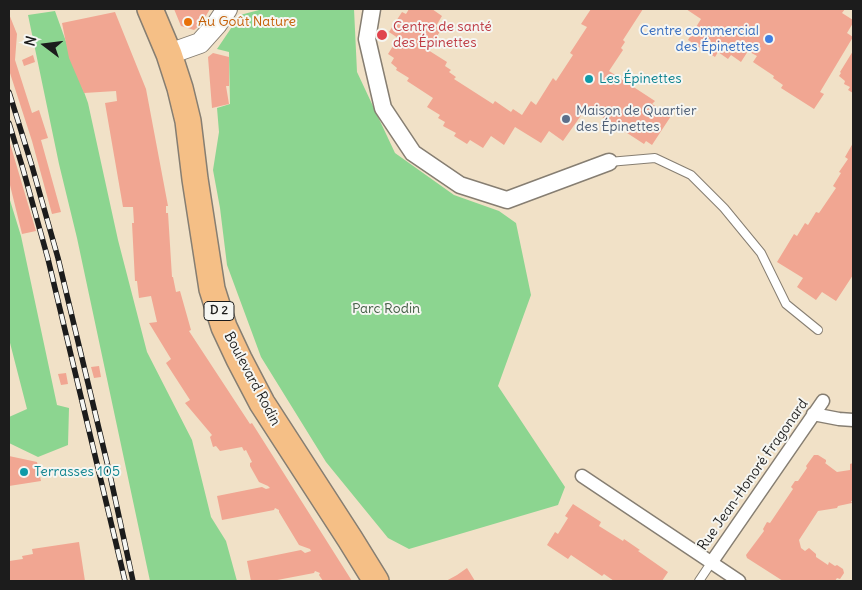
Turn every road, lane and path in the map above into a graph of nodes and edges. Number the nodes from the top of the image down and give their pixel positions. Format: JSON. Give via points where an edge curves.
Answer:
{"nodes":[{"id":1,"x":150,"y":9,"type":"edge"},
{"id":2,"x":227,"y":9,"type":"edge"},
{"id":3,"x":372,"y":9,"type":"edge"},
{"id":4,"x":170,"y":54,"type":"junction"},
{"id":5,"x":609,"y":162,"type":"joint"},
{"id":6,"x":818,"y":330,"type":"dead end"},
{"id":7,"x":823,"y":401,"type":"dead end"},
{"id":8,"x":813,"y":414,"type":"junction"},
{"id":9,"x":853,"y":420,"type":"edge"},
{"id":10,"x":582,"y":476,"type":"dead end"},
{"id":11,"x":711,"y":564,"type":"junction"},
{"id":12,"x":376,"y":581,"type":"edge"},
{"id":13,"x":699,"y":581,"type":"edge"},
{"id":14,"x":739,"y":581,"type":"edge"}],
"edges":[{"from":1,"to":4,"type":"main road","name":"Boulevard Rodin","number":"D 2"},
{"from":2,"to":4,"type":"street","via":[[200,43]]},
{"from":3,"to":5,"type":"street","via":[[367,39],[383,108],[413,153],[460,185],[507,200]]},
{"from":4,"to":12,"type":"main road","name":"Boulevard Rodin","number":"D 2","via":[[188,122],[212,289],[224,326],[262,403]]},
{"from":5,"to":6,"type":"lane","via":[[655,158],[691,175],[724,208],[760,253],[786,304]]},
{"from":7,"to":8,"type":"street","name":"Rue Jean-Honoré Fragonard"},
{"from":8,"to":9,"type":"street"},
{"from":8,"to":11,"type":"street","name":"Rue Jean-Honoré Fragonard"},
{"from":10,"to":11,"type":"street","name":"Rue Jean-Honoré Fragonard"},
{"from":11,"to":13,"type":"lane"},
{"from":11,"to":14,"type":"street"}]}
